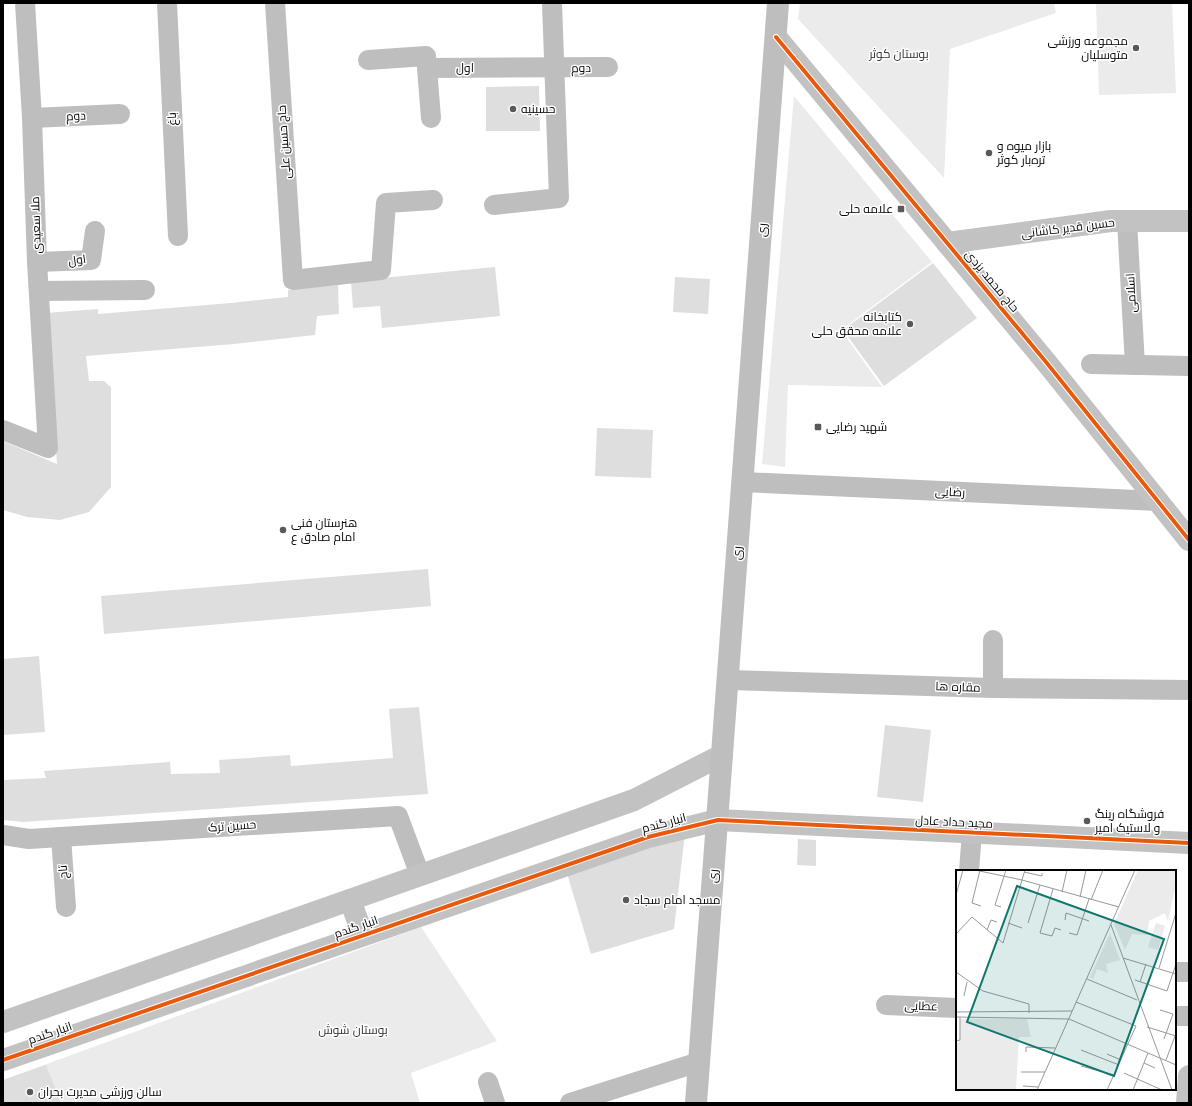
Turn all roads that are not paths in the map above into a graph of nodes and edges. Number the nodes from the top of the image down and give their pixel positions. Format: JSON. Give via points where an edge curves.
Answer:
{"nodes":[{"id":1,"x":25,"y":3,"type":"edge"},
{"id":2,"x":167,"y":3,"type":"edge"},
{"id":3,"x":275,"y":3,"type":"edge"},
{"id":4,"x":552,"y":3,"type":"edge"},
{"id":5,"x":778,"y":3,"type":"edge"},
{"id":6,"x":776,"y":37,"type":"junction"},
{"id":7,"x":368,"y":60,"type":"dead end"},
{"id":8,"x":608,"y":67,"type":"dead end"},
{"id":9,"x":427,"y":68,"type":"junction"},
{"id":10,"x":554,"y":69,"type":"junction"},
{"id":11,"x":120,"y":114,"type":"dead end"},
{"id":12,"x":32,"y":118,"type":"junction"},
{"id":13,"x":431,"y":118,"type":"dead end"},
{"id":14,"x":433,"y":200,"type":"dead end"},
{"id":15,"x":494,"y":205,"type":"dead end"},
{"id":16,"x":1127,"y":221,"type":"junction"},
{"id":17,"x":1189,"y":221,"type":"edge"},
{"id":18,"x":95,"y":231,"type":"dead end"},
{"id":19,"x":178,"y":236,"type":"dead end"},
{"id":20,"x":947,"y":243,"type":"junction"},
{"id":21,"x":37,"y":262,"type":"junction"},
{"id":22,"x":145,"y":290,"type":"dead end"},
{"id":23,"x":39,"y":291,"type":"junction"},
{"id":24,"x":1091,"y":364,"type":"dead end"},
{"id":25,"x":1135,"y":365,"type":"junction"},
{"id":26,"x":1189,"y":366,"type":"edge"},
{"id":27,"x":3,"y":430,"type":"edge"},
{"id":28,"x":743,"y":482,"type":"junction"},
{"id":29,"x":1158,"y":501,"type":"junction"},
{"id":30,"x":1189,"y":540,"type":"edge"},
{"id":31,"x":994,"y":640,"type":"dead end"},
{"id":32,"x":728,"y":680,"type":"junction"},
{"id":33,"x":994,"y":688,"type":"junction"},
{"id":34,"x":1189,"y":690,"type":"edge"},
{"id":35,"x":722,"y":755,"type":"junction"},
{"id":36,"x":718,"y":820,"type":"junction"},
{"id":37,"x":972,"y":832,"type":"junction"},
{"id":38,"x":3,"y":835,"type":"edge"},
{"id":39,"x":61,"y":837,"type":"junction"},
{"id":40,"x":1189,"y":844,"type":"edge"},
{"id":41,"x":969,"y":870,"type":"edge"},
{"id":42,"x":420,"y":875,"type":"junction"},
{"id":43,"x":350,"y":900,"type":"junction"},
{"id":44,"x":66,"y":907,"type":"dead end"},
{"id":45,"x":363,"y":935,"type":"junction"},
{"id":46,"x":1176,"y":972,"type":"edge"},
{"id":47,"x":1189,"y":972,"type":"edge"},
{"id":48,"x":886,"y":1005,"type":"dead end"},
{"id":49,"x":956,"y":1008,"type":"edge"},
{"id":50,"x":1176,"y":1016,"type":"edge"},
{"id":51,"x":1189,"y":1016,"type":"edge"},
{"id":52,"x":3,"y":1022,"type":"edge"},
{"id":53,"x":3,"y":1060,"type":"edge"},
{"id":54,"x":699,"y":1062,"type":"junction"},
{"id":55,"x":1189,"y":1076,"type":"edge"},
{"id":56,"x":488,"y":1082,"type":"dead end"},
{"id":57,"x":495,"y":1103,"type":"edge"},
{"id":58,"x":570,"y":1103,"type":"edge"},
{"id":59,"x":696,"y":1103,"type":"edge"},
{"id":60,"x":1187,"y":1103,"type":"edge"}],
"edges":[{"from":1,"to":12,"type":"street","name":"ملا سعیدی"},
{"from":2,"to":19,"type":"street","name":"باغ"},
{"from":3,"to":14,"type":"street","name":"حاج حسین علی","via":[[293,280],[382,270],[386,203]]},
{"from":4,"to":10,"type":"street"},
{"from":5,"to":6,"type":"main road","name":"ری"},
{"from":6,"to":20,"type":"street","name":"حاج محمد یزدی"},
{"from":6,"to":28,"type":"main road","name":"ری"},
{"from":7,"to":9,"type":"street","via":[[426,56]]},
{"from":8,"to":10,"type":"street","name":"دوم"},
{"from":9,"to":10,"type":"street","name":"اول"},
{"from":9,"to":13,"type":"street"},
{"from":10,"to":15,"type":"street","via":[[559,198]]},
{"from":11,"to":12,"type":"street","name":"دوم"},
{"from":12,"to":21,"type":"street","name":"ملا سعیدی"},
{"from":16,"to":17,"type":"street","name":"حسین قدیر کاشانی"},
{"from":16,"to":20,"type":"street","name":"حسین قدیر کاشانی"},
{"from":16,"to":25,"type":"street","name":"اسلامی"},
{"from":18,"to":21,"type":"street","name":"اول","via":[[91,260]]},
{"from":20,"to":29,"type":"street","name":"حاج محمد یزدی"},
{"from":21,"to":23,"type":"street","name":"ملا سعیدی"},
{"from":22,"to":23,"type":"street"},
{"from":23,"to":27,"type":"street","name":"ملا سعیدی","via":[[48,448]]},
{"from":24,"to":25,"type":"street"},
{"from":25,"to":26,"type":"street"},
{"from":28,"to":29,"type":"street","name":"رضایی"},
{"from":28,"to":32,"type":"main road","name":"ری"},
{"from":29,"to":30,"type":"street","name":"حاج محمد یزدی"},
{"from":31,"to":33,"type":"street"},
{"from":32,"to":33,"type":"street","name":"مقاره ها"},
{"from":32,"to":35,"type":"main road","name":"ری"},
{"from":33,"to":34,"type":"street","name":"مقاره ها"},
{"from":35,"to":36,"type":"main road","name":"ری"},
{"from":35,"to":42,"type":"street","via":[[634,800]]},
{"from":36,"to":37,"type":"street","name":"مجید حداد عادل"},
{"from":36,"to":45,"type":"street","name":"انبار گندم","via":[[648,837]]},
{"from":36,"to":54,"type":"main road","name":"ری"},
{"from":37,"to":40,"type":"street","name":"مجید حداد عادل"},
{"from":37,"to":41,"type":"street"},
{"from":38,"to":39,"type":"street","name":"حسین ترک","via":[[29,839]]},
{"from":39,"to":42,"type":"street","name":"حسین ترک","via":[[398,816]]},
{"from":39,"to":44,"type":"street","name":"تاج"},
{"from":42,"to":43,"type":"street"},
{"from":43,"to":45,"type":"street"},
{"from":43,"to":52,"type":"street"},
{"from":45,"to":53,"type":"street","name":"انبار گندم"},
{"from":46,"to":47,"type":"street"},
{"from":48,"to":49,"type":"street","name":"عطایی"},
{"from":50,"to":51,"type":"street"},
{"from":54,"to":58,"type":"street"},
{"from":54,"to":59,"type":"main road","name":"ری"},
{"from":55,"to":60,"type":"street"},
{"from":56,"to":57,"type":"street"}]}
